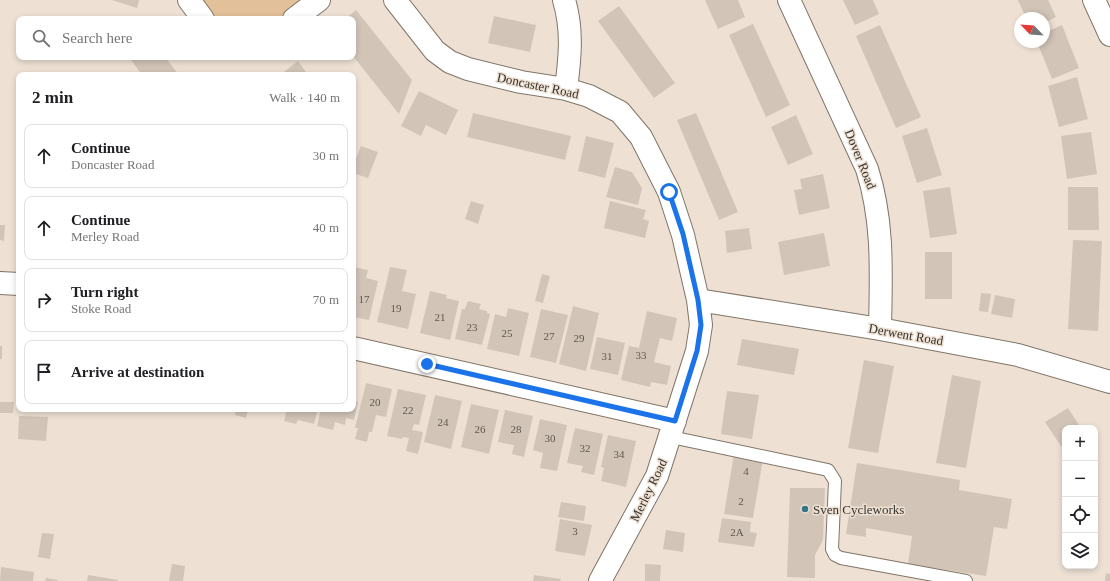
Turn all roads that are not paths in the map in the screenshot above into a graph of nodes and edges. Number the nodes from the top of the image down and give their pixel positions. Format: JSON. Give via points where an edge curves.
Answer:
{"nodes":[{"id":1,"x":189,"y":0,"type":"edge"},
{"id":2,"x":320,"y":0,"type":"edge"},
{"id":3,"x":395,"y":0,"type":"edge"},
{"id":4,"x":564,"y":0,"type":"edge"},
{"id":5,"x":789,"y":0,"type":"edge"},
{"id":6,"x":1094,"y":0,"type":"edge"},
{"id":7,"x":201,"y":16,"type":"edge"},
{"id":8,"x":298,"y":16,"type":"edge"},
{"id":9,"x":1110,"y":35,"type":"edge"},
{"id":10,"x":566,"y":89,"type":"junction"},
{"id":11,"x":0,"y":283,"type":"edge"},
{"id":12,"x":16,"y":284,"type":"edge"},
{"id":13,"x":698,"y":300,"type":"junction"},
{"id":14,"x":880,"y":330,"type":"junction"},
{"id":15,"x":356,"y":349,"type":"edge"},
{"id":16,"x":1110,"y":382,"type":"edge"},
{"id":17,"x":673,"y":429,"type":"junction"},
{"id":18,"x":600,"y":581,"type":"edge"},
{"id":19,"x":966,"y":581,"type":"edge"}],
"edges":[{"from":1,"to":7,"type":"street"},
{"from":2,"to":8,"type":"street"},
{"from":3,"to":10,"type":"street","name":"Doncaster Road","via":[[435,51],[450,62],[468,70]]},
{"from":4,"to":10,"type":"street","via":[[569,16],[571,53]]},
{"from":5,"to":14,"type":"street","name":"Dover Road","via":[[868,169],[875,192],[881,243]]},
{"from":6,"to":9,"type":"street"},
{"from":10,"to":13,"type":"street","name":"Doncaster Road","via":[[589,96],[620,112],[641,137],[669,192],[683,234]]},
{"from":11,"to":12,"type":"street"},
{"from":13,"to":14,"type":"street","name":"Derwent Road"},
{"from":13,"to":17,"type":"street","name":"Merley Road","via":[[701,325],[697,351]]},
{"from":14,"to":16,"type":"street","name":"Derwent Road","via":[[1018,355]]},
{"from":15,"to":17,"type":"street"},
{"from":17,"to":18,"type":"street","name":"Merley Road","via":[[651,488]]},
{"from":17,"to":19,"type":"lane","via":[[828,470],[835,482],[832,549],[841,558]]}]}
